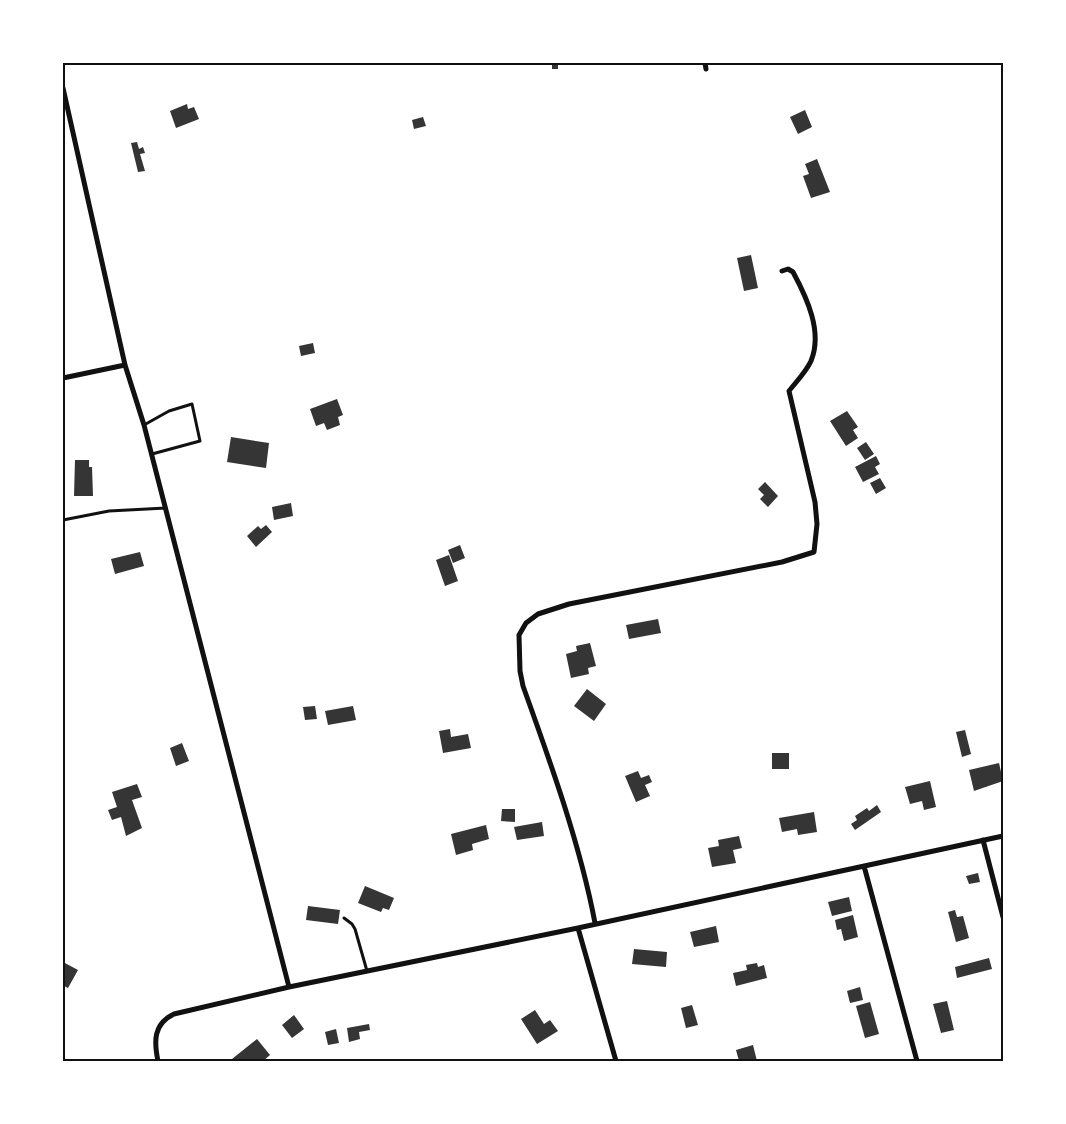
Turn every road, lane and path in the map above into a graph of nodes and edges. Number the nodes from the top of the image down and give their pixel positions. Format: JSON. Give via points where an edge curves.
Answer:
{"nodes":[{"id":1,"x":63,"y":88,"type":"edge"},
{"id":2,"x":782,"y":271,"type":"dead end"},
{"id":3,"x":125,"y":365,"type":"junction"},
{"id":4,"x":63,"y":378,"type":"edge"},
{"id":5,"x":144,"y":425,"type":"junction"},
{"id":6,"x":152,"y":454,"type":"junction"},
{"id":7,"x":166,"y":508,"type":"junction"},
{"id":8,"x":63,"y":520,"type":"edge"},
{"id":9,"x":1003,"y":836,"type":"edge"},
{"id":10,"x":983,"y":840,"type":"junction"},
{"id":11,"x":864,"y":866,"type":"junction"},
{"id":12,"x":1003,"y":917,"type":"edge"},
{"id":13,"x":344,"y":918,"type":"dead end"},
{"id":14,"x":595,"y":923,"type":"junction"},
{"id":15,"x":578,"y":928,"type":"junction"},
{"id":16,"x":367,"y":971,"type":"junction"},
{"id":17,"x":289,"y":987,"type":"junction"},
{"id":18,"x":158,"y":1061,"type":"edge"},
{"id":19,"x":616,"y":1061,"type":"edge"},
{"id":20,"x":917,"y":1061,"type":"edge"}],
"edges":[{"from":1,"to":3,"type":"street"},
{"from":2,"to":14,"type":"street","via":[[794,272],[815,331],[810,363],[789,391],[815,502],[814,552],[569,604],[538,614],[522,627],[518,647],[520,671]]},
{"from":3,"to":4,"type":"street"},
{"from":3,"to":5,"type":"street"},
{"from":5,"to":6,"type":"street"},
{"from":5,"to":6,"type":"lane","via":[[192,404],[200,441]]},
{"from":6,"to":7,"type":"street"},
{"from":7,"to":8,"type":"lane","via":[[109,511]]},
{"from":7,"to":17,"type":"street"},
{"from":9,"to":10,"type":"street"},
{"from":10,"to":11,"type":"street"},
{"from":10,"to":12,"type":"street"},
{"from":11,"to":14,"type":"street"},
{"from":11,"to":20,"type":"street"},
{"from":13,"to":16,"type":"lane","via":[[356,929]]},
{"from":14,"to":15,"type":"street"},
{"from":15,"to":16,"type":"street"},
{"from":15,"to":19,"type":"street"},
{"from":16,"to":17,"type":"street"},
{"from":17,"to":18,"type":"street","via":[[167,1017],[154,1042]]}]}
